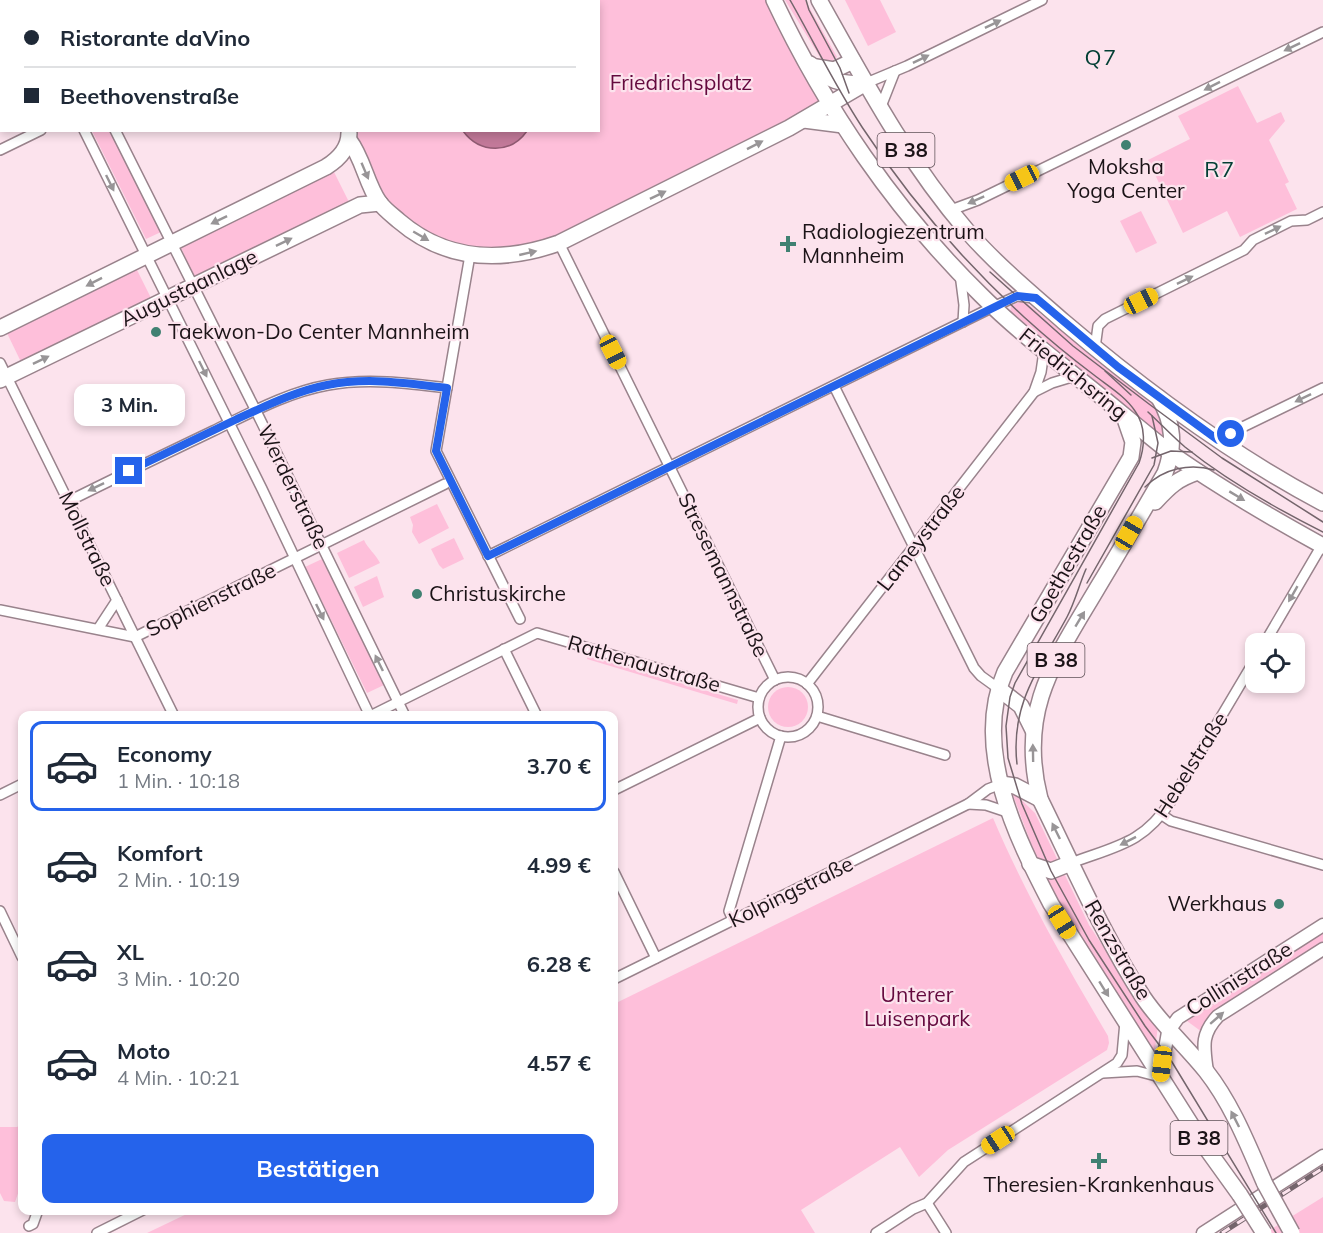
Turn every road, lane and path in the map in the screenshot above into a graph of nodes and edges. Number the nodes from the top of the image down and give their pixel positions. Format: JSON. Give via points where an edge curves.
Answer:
{"nodes":[{"id":1,"x":774,"y":0,"type":"edge"},
{"id":2,"x":819,"y":0,"type":"edge"},
{"id":3,"x":1042,"y":0,"type":"edge"},
{"id":4,"x":1322,"y":34,"type":"edge"},
{"id":5,"x":853,"y":61,"type":"junction"},
{"id":6,"x":807,"y":62,"type":"junction"},
{"id":7,"x":895,"y":71,"type":"junction"},
{"id":8,"x":842,"y":84,"type":"junction"},
{"id":9,"x":864,"y":84,"type":"junction"},
{"id":10,"x":830,"y":104,"type":"junction"},
{"id":11,"x":880,"y":109,"type":"junction"},
{"id":12,"x":804,"y":120,"type":"junction"},
{"id":13,"x":843,"y":125,"type":"junction"},
{"id":14,"x":37,"y":132,"type":"edge"},
{"id":15,"x":85,"y":132,"type":"edge"},
{"id":16,"x":116,"y":132,"type":"edge"},
{"id":17,"x":349,"y":135,"type":"edge"},
{"id":18,"x":0,"y":150,"type":"edge"},
{"id":19,"x":380,"y":203,"type":"junction"},
{"id":20,"x":951,"y":210,"type":"junction"},
{"id":21,"x":1323,"y":212,"type":"edge"},
{"id":22,"x":171,"y":243,"type":"junction"},
{"id":23,"x":559,"y":243,"type":"junction"},
{"id":24,"x":146,"y":255,"type":"junction"},
{"id":25,"x":470,"y":255,"type":"junction"},
{"id":26,"x":960,"y":274,"type":"junction"},
{"id":27,"x":193,"y":286,"type":"junction"},
{"id":28,"x":168,"y":298,"type":"junction"},
{"id":29,"x":1036,"y":298,"type":"junction"},
{"id":30,"x":993,"y":307,"type":"junction"},
{"id":31,"x":963,"y":322,"type":"junction"},
{"id":32,"x":0,"y":328,"type":"edge"},
{"id":33,"x":1095,"y":348,"type":"junction"},
{"id":34,"x":1044,"y":351,"type":"junction"},
{"id":35,"x":3,"y":373,"type":"edge"},
{"id":36,"x":1075,"y":376,"type":"junction"},
{"id":37,"x":834,"y":386,"type":"junction"},
{"id":38,"x":447,"y":388,"type":"junction"},
{"id":39,"x":1323,"y":388,"type":"edge"},
{"id":40,"x":1034,"y":392,"type":"junction"},
{"id":41,"x":1160,"y":398,"type":"junction"},
{"id":42,"x":255,"y":411,"type":"junction"},
{"id":43,"x":1124,"y":416,"type":"junction"},
{"id":44,"x":230,"y":423,"type":"junction"},
{"id":45,"x":1218,"y":440,"type":"junction"},
{"id":46,"x":1171,"y":453,"type":"junction"},
{"id":47,"x":670,"y":467,"type":"junction"},
{"id":48,"x":1198,"y":472,"type":"junction"},
{"id":49,"x":445,"y":484,"type":"dead end"},
{"id":50,"x":69,"y":501,"type":"junction"},
{"id":51,"x":1323,"y":503,"type":"edge"},
{"id":52,"x":1144,"y":507,"type":"junction"},
{"id":53,"x":321,"y":545,"type":"junction"},
{"id":54,"x":1322,"y":545,"type":"edge"},
{"id":55,"x":913,"y":547,"type":"junction"},
{"id":56,"x":488,"y":556,"type":"junction"},
{"id":57,"x":294,"y":559,"type":"junction"},
{"id":58,"x":117,"y":600,"type":"junction"},
{"id":59,"x":0,"y":610,"type":"edge"},
{"id":60,"x":520,"y":619,"type":"dead end"},
{"id":61,"x":98,"y":629,"type":"junction"},
{"id":62,"x":1270,"y":633,"type":"edge"},
{"id":63,"x":135,"y":637,"type":"junction"},
{"id":64,"x":504,"y":649,"type":"junction"},
{"id":65,"x":1245,"y":676,"type":"edge"},
{"id":66,"x":775,"y":680,"type":"junction"},
{"id":67,"x":807,"y":684,"type":"junction"},
{"id":68,"x":999,"y":689,"type":"junction"},
{"id":69,"x":759,"y":698,"type":"junction"},
{"id":70,"x":398,"y":702,"type":"junction"},
{"id":71,"x":172,"y":711,"type":"edge"},
{"id":72,"x":368,"y":711,"type":"edge"},
{"id":73,"x":380,"y":711,"type":"edge"},
{"id":74,"x":402,"y":711,"type":"edge"},
{"id":75,"x":535,"y":711,"type":"edge"},
{"id":76,"x":817,"y":716,"type":"junction"},
{"id":77,"x":760,"y":718,"type":"junction"},
{"id":78,"x":1033,"y":730,"type":"junction"},
{"id":79,"x":781,"y":736,"type":"junction"},
{"id":80,"x":945,"y":754,"type":"dead end"},
{"id":81,"x":1001,"y":784,"type":"junction"},
{"id":82,"x":18,"y":786,"type":"edge"},
{"id":83,"x":618,"y":788,"type":"edge"},
{"id":84,"x":0,"y":795,"type":"edge"},
{"id":85,"x":1040,"y":798,"type":"junction"},
{"id":86,"x":968,"y":804,"type":"junction"},
{"id":87,"x":1010,"y":813,"type":"junction"},
{"id":88,"x":1162,"y":815,"type":"junction"},
{"id":89,"x":1071,"y":863,"type":"junction"},
{"id":90,"x":1030,"y":864,"type":"junction"},
{"id":91,"x":1323,"y":865,"type":"edge"},
{"id":92,"x":618,"y":880,"type":"edge"},
{"id":93,"x":0,"y":911,"type":"edge"},
{"id":94,"x":733,"y":920,"type":"junction"},
{"id":95,"x":1323,"y":925,"type":"edge"},
{"id":96,"x":18,"y":949,"type":"edge"},
{"id":97,"x":1323,"y":949,"type":"edge"},
{"id":98,"x":656,"y":958,"type":"junction"},
{"id":99,"x":618,"y":977,"type":"edge"},
{"id":100,"x":1125,"y":1022,"type":"junction"},
{"id":101,"x":1169,"y":1029,"type":"junction"},
{"id":102,"x":1207,"y":1072,"type":"junction"},
{"id":103,"x":1103,"y":1073,"type":"junction"},
{"id":104,"x":1160,"y":1078,"type":"junction"},
{"id":105,"x":1323,"y":1156,"type":"edge"},
{"id":106,"x":927,"y":1203,"type":"junction"},
{"id":107,"x":36,"y":1215,"type":"edge"},
{"id":108,"x":133,"y":1215,"type":"edge"},
{"id":109,"x":29,"y":1226,"type":"dead end"},
{"id":110,"x":97,"y":1233,"type":"edge"},
{"id":111,"x":876,"y":1233,"type":"edge"},
{"id":112,"x":946,"y":1233,"type":"edge"},
{"id":113,"x":1203,"y":1233,"type":"edge"},
{"id":114,"x":1264,"y":1233,"type":"edge"},
{"id":115,"x":1293,"y":1233,"type":"edge"}],
"edges":[{"from":1,"to":6,"type":"main road","name":"Friedrichsring","number":"B 38"},
{"from":2,"to":5,"type":"main road","name":"Friedrichsring","number":"B 38"},
{"from":7,"to":3,"type":"street","one_way":true},
{"from":4,"to":20,"type":"street","one_way":true},
{"from":5,"to":6,"type":"main road","via":[[834,70]]},
{"from":5,"to":8,"type":"main road"},
{"from":5,"to":9,"type":"main road","name":"Friedrichsring","number":"B 38"},
{"from":6,"to":8,"type":"main road"},
{"from":6,"to":10,"type":"main road","name":"Friedrichsring","number":"B 38"},
{"from":7,"to":9,"type":"street"},
{"from":7,"to":11,"type":"street"},
{"from":8,"to":9,"type":"main road"},
{"from":8,"to":10,"type":"main road"},
{"from":9,"to":10,"type":"main road"},
{"from":9,"to":11,"type":"main road","name":"Friedrichsring","number":"B 38"},
{"from":10,"to":12,"type":"main road"},
{"from":10,"to":13,"type":"main road","name":"Friedrichsring","number":"B 38"},
{"from":11,"to":20,"type":"main road","name":"Friedrichsring","number":"B 38","via":[[912,160]]},
{"from":12,"to":13,"type":"main road"},
{"from":23,"to":12,"type":"main road","one_way":true},
{"from":13,"to":26,"type":"main road","name":"Friedrichsring","number":"B 38","via":[[894,196]]},
{"from":14,"to":18,"type":"street"},
{"from":15,"to":24,"type":"street","name":"Werderstraße","one_way":true},
{"from":16,"to":22,"type":"street","name":"Werderstraße"},
{"from":17,"to":19,"type":"main road","one_way":true},
{"from":17,"to":22,"type":"main road","one_way":true,"via":[[337,161]]},
{"from":19,"to":25,"type":"main road","one_way":true,"via":[[417,234],[444,248]]},
{"from":27,"to":19,"type":"main road","name":"Augustaanlage","one_way":true,"via":[[360,205]]},
{"from":20,"to":29,"type":"main road","name":"Friedrichsring","number":"B 38","via":[[995,261]]},
{"from":33,"to":21,"type":"street","one_way":true,"via":[[1098,326],[1105,319],[1244,250],[1253,240],[1291,221],[1307,220]]},
{"from":22,"to":24,"type":"main road"},
{"from":22,"to":27,"type":"street","name":"Werderstraße"},
{"from":25,"to":23,"type":"main road","one_way":true,"via":[[520,255]]},
{"from":23,"to":47,"type":"street","name":"Stresemannstraße"},
{"from":24,"to":28,"type":"street","name":"Werderstraße"},
{"from":24,"to":32,"type":"main road","one_way":true},
{"from":25,"to":38,"type":"street"},
{"from":26,"to":30,"type":"main road","name":"Friedrichsring","number":"B 38"},
{"from":26,"to":31,"type":"street"},
{"from":27,"to":28,"type":"main road","name":"Augustaanlage"},
{"from":27,"to":42,"type":"street","name":"Werderstraße"},
{"from":35,"to":28,"type":"main road","name":"Augustaanlage","one_way":true},
{"from":28,"to":44,"type":"street","name":"Werderstraße","one_way":true},
{"from":29,"to":30,"type":"street","via":[[1017,296]]},
{"from":29,"to":33,"type":"main road","name":"Friedrichsring","number":"B 38"},
{"from":30,"to":31,"type":"street"},
{"from":30,"to":34,"type":"main road","name":"Friedrichsring","number":"B 38"},
{"from":31,"to":37,"type":"street"},
{"from":33,"to":41,"type":"main road","name":"Friedrichsring","number":"B 38"},
{"from":34,"to":36,"type":"main road","name":"Friedrichsring","number":"B 38"},
{"from":34,"to":40,"type":"street","name":"Lameystraße"},
{"from":35,"to":50,"type":"street","name":"Mollstraße"},
{"from":36,"to":40,"type":"street","name":"Lameystraße"},
{"from":36,"to":43,"type":"main road","name":"Friedrichsring","number":"B 38"},
{"from":37,"to":47,"type":"street"},
{"from":37,"to":55,"type":"street"},
{"from":38,"to":42,"type":"street","via":[[404,382],[348,382],[305,391]]},
{"from":38,"to":56,"type":"street","via":[[436,451]]},
{"from":39,"to":45,"type":"street","one_way":true},
{"from":40,"to":55,"type":"street","name":"Lameystraße"},
{"from":41,"to":45,"type":"main road","name":"Friedrichsring"},
{"from":41,"to":46,"type":"main road","number":"B 38","via":[[1171,420]]},
{"from":42,"to":44,"type":"street"},
{"from":42,"to":53,"type":"street","name":"Werderstraße"},
{"from":43,"to":46,"type":"main road","name":"Friedrichsring","number":"B 38"},
{"from":43,"to":68,"type":"main road","name":"Goethestraße","number":"B 38","via":[[1133,442],[1131,457]]},
{"from":44,"to":50,"type":"street","one_way":true},
{"from":44,"to":57,"type":"street","name":"Werderstraße"},
{"from":45,"to":51,"type":"main road","name":"Friedrichsring"},
{"from":46,"to":48,"type":"main road","name":"Friedrichsring"},
{"from":46,"to":52,"type":"main road","name":"Goethestraße","number":"B 38","via":[[1165,473]]},
{"from":47,"to":56,"type":"street"},
{"from":47,"to":66,"type":"street","name":"Stresemannstraße"},
{"from":48,"to":52,"type":"main road","via":[[1182,477]]},
{"from":48,"to":54,"type":"main road","name":"Friedrichsring","one_way":true},
{"from":49,"to":53,"type":"street","name":"Sophienstraße"},
{"from":50,"to":58,"type":"street","name":"Mollstraße"},
{"from":78,"to":52,"type":"main road","name":"Goethestraße","number":"B 38","one_way":true,"via":[[1050,671]]},
{"from":53,"to":57,"type":"street","name":"Sophienstraße"},
{"from":70,"to":53,"type":"street","name":"Werderstraße","one_way":true},
{"from":54,"to":62,"type":"street","one_way":true},
{"from":55,"to":67,"type":"street","name":"Lameystraße"},
{"from":55,"to":68,"type":"street","via":[[974,668]]},
{"from":56,"to":60,"type":"street"},
{"from":57,"to":63,"type":"street","name":"Sophienstraße"},
{"from":57,"to":72,"type":"street","name":"Werderstraße","one_way":true},
{"from":58,"to":61,"type":"street"},
{"from":58,"to":63,"type":"street","name":"Mollstraße"},
{"from":59,"to":61,"type":"street","name":"Sophienstraße"},
{"from":61,"to":63,"type":"street","name":"Sophienstraße"},
{"from":63,"to":71,"type":"street","name":"Mollstraße"},
{"from":64,"to":69,"type":"street","name":"Rathenaustraße","via":[[537,633]]},
{"from":64,"to":70,"type":"street"},
{"from":64,"to":75,"type":"street"},
{"from":65,"to":88,"type":"street","name":"Hebelstraße"},
{"from":66,"to":67,"type":"street","via":[[792,677]]},
{"from":66,"to":69,"type":"street"},
{"from":67,"to":76,"type":"street","via":[[817,698]]},
{"from":68,"to":78,"type":"main road","via":[[1021,706]]},
{"from":68,"to":81,"type":"main road","name":"Goethestraße","number":"B 38","via":[[993,738]]},
{"from":69,"to":77,"type":"street"},
{"from":70,"to":73,"type":"street"},
{"from":70,"to":74,"type":"street","name":"Werderstraße"},
{"from":76,"to":79,"type":"street","via":[[807,731]]},
{"from":76,"to":80,"type":"street"},
{"from":77,"to":79,"type":"street","via":[[765,727]]},
{"from":77,"to":83,"type":"street"},
{"from":85,"to":78,"type":"main road","name":"Goethestraße","number":"B 38","one_way":true,"via":[[1032,756]]},
{"from":79,"to":94,"type":"street","via":[[729,911]]},
{"from":81,"to":85,"type":"main road","via":[[1016,786]]},
{"from":81,"to":86,"type":"street","name":"Kolpingstraße"},
{"from":81,"to":87,"type":"main road","name":"Renzstraße","number":"B 38"},
{"from":82,"to":84,"type":"street"},
{"from":89,"to":85,"type":"main road","name":"Goethestraße","number":"B 38","one_way":true},
{"from":86,"to":87,"type":"street"},
{"from":86,"to":94,"type":"street","name":"Kolpingstraße"},
{"from":87,"to":90,"type":"main road","name":"Renzstraße","number":"B 38"},
{"from":88,"to":89,"type":"street","name":"Hebelstraße","one_way":true,"via":[[1149,829],[1116,848]]},
{"from":88,"to":91,"type":"street"},
{"from":89,"to":90,"type":"main road","via":[[1051,871]]},
{"from":89,"to":101,"type":"main road","name":"Renzstraße","number":"B 38","via":[[1104,932],[1145,999]]},
{"from":90,"to":100,"type":"main road","name":"Renzstraße","number":"B 38","one_way":true},
{"from":92,"to":98,"type":"street"},
{"from":93,"to":96,"type":"street"},
{"from":94,"to":98,"type":"street","name":"Kolpingstraße"},
{"from":95,"to":101,"type":"street","name":"Collinistraße","via":[[1178,1018]]},
{"from":102,"to":97,"type":"street","name":"Collinistraße","one_way":true,"via":[[1204,1042],[1210,1024]]},
{"from":98,"to":99,"type":"street","name":"Kolpingstraße"},
{"from":100,"to":103,"type":"street","via":[[1122,1055]]},
{"from":100,"to":104,"type":"main road","name":"Renzstraße","number":"B 38"},
{"from":101,"to":102,"type":"main road","name":"Renzstraße","number":"B 38"},
{"from":101,"to":104,"type":"street","name":"Collinistraße"},
{"from":115,"to":102,"type":"main road","name":"Renzstraße","number":"B 38","one_way":true,"bridge":true,"via":[[1230,1108]]},
{"from":103,"to":104,"type":"street","via":[[1137,1071]]},
{"from":103,"to":106,"type":"street","via":[[964,1162]]},
{"from":104,"to":114,"type":"main road","name":"Renzstraße","number":"B 38","bridge":true},
{"from":105,"to":113,"type":"street"},
{"from":106,"to":111,"type":"street"},
{"from":106,"to":112,"type":"street"},
{"from":107,"to":109,"type":"street"},
{"from":108,"to":110,"type":"street"}]}
